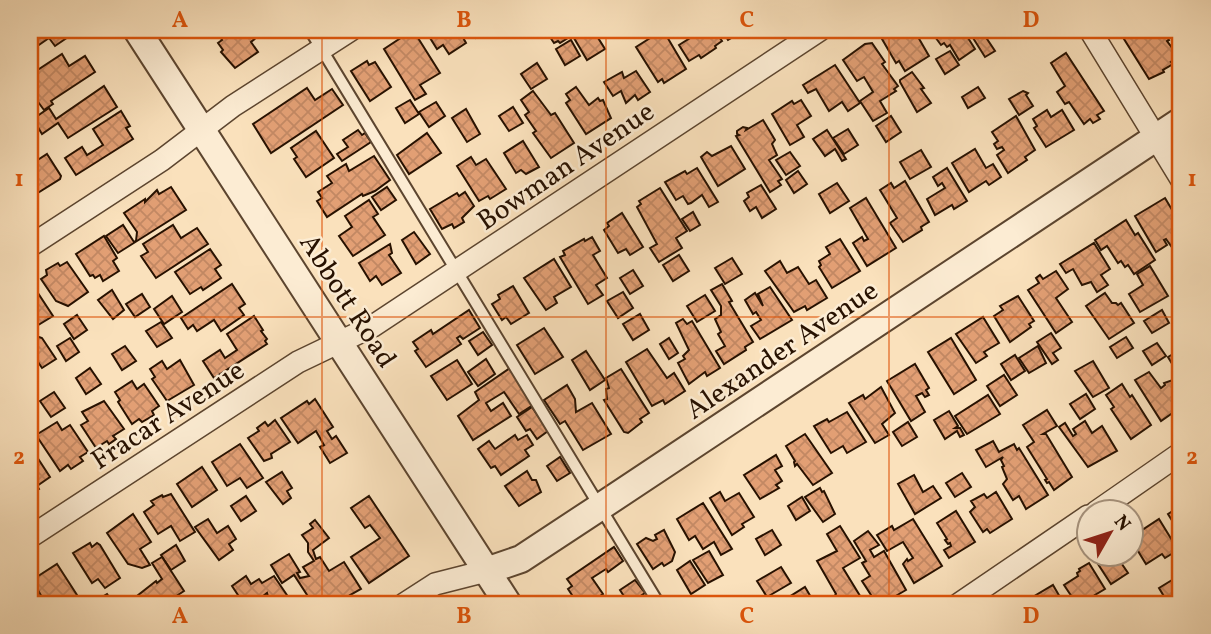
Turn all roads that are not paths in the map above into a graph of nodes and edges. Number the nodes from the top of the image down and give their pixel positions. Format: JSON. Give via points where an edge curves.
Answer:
{"nodes":[{"id":1,"x":136,"y":30,"type":"edge"},
{"id":2,"x":310,"y":30,"type":"edge"},
{"id":3,"x":351,"y":30,"type":"edge"},
{"id":4,"x":820,"y":30,"type":"edge"},
{"id":5,"x":1090,"y":30,"type":"edge"},
{"id":6,"x":322,"y":49,"type":"junction"},
{"id":7,"x":1181,"y":121,"type":"edge"},
{"id":8,"x":202,"y":131,"type":"junction"},
{"id":9,"x":1156,"y":137,"type":"junction"},
{"id":10,"x":1181,"y":179,"type":"edge"},
{"id":11,"x":30,"y":246,"type":"edge"},
{"id":12,"x":457,"y":271,"type":"junction"},
{"id":13,"x":339,"y":343,"type":"junction"},
{"id":14,"x":1181,"y":453,"type":"edge"},
{"id":15,"x":1116,"y":498,"type":"edge"},
{"id":16,"x":600,"y":508,"type":"junction"},
{"id":17,"x":1074,"y":526,"type":"edge"},
{"id":18,"x":30,"y":537,"type":"edge"},
{"id":19,"x":486,"y":571,"type":"junction"},
{"id":20,"x":404,"y":604,"type":"edge"},
{"id":21,"x":508,"y":604,"type":"edge"},
{"id":22,"x":660,"y":604,"type":"edge"},
{"id":23,"x":959,"y":604,"type":"edge"}],
"edges":[{"from":1,"to":8,"type":"street","name":"Abbott Road"},
{"from":2,"to":6,"type":"lane"},
{"from":3,"to":6,"type":"street"},
{"from":4,"to":12,"type":"street","name":"Bowman Avenue"},
{"from":5,"to":9,"type":"street"},
{"from":6,"to":8,"type":"street"},
{"from":6,"to":12,"type":"lane"},
{"from":7,"to":9,"type":"street","name":"Alexander Avenue"},
{"from":8,"to":11,"type":"street"},
{"from":8,"to":13,"type":"street","name":"Abbott Road"},
{"from":9,"to":10,"type":"street"},
{"from":9,"to":16,"type":"street","name":"Alexander Avenue"},
{"from":12,"to":13,"type":"street","name":"Bowman Avenue","via":[[373,327]]},
{"from":12,"to":16,"type":"lane"},
{"from":13,"to":18,"type":"street","name":"Fracar Avenue","via":[[298,362]]},
{"from":13,"to":19,"type":"street","name":"Abbott Road"},
{"from":14,"to":15,"type":"street"},
{"from":16,"to":19,"type":"street","name":"Alexander Avenue","via":[[521,559]]},
{"from":16,"to":22,"type":"lane"},
{"from":17,"to":23,"type":"street"},
{"from":19,"to":20,"type":"street","name":"Alexander Avenue","via":[[435,584]]},
{"from":19,"to":21,"type":"street","name":"Abbott Road"}]}
